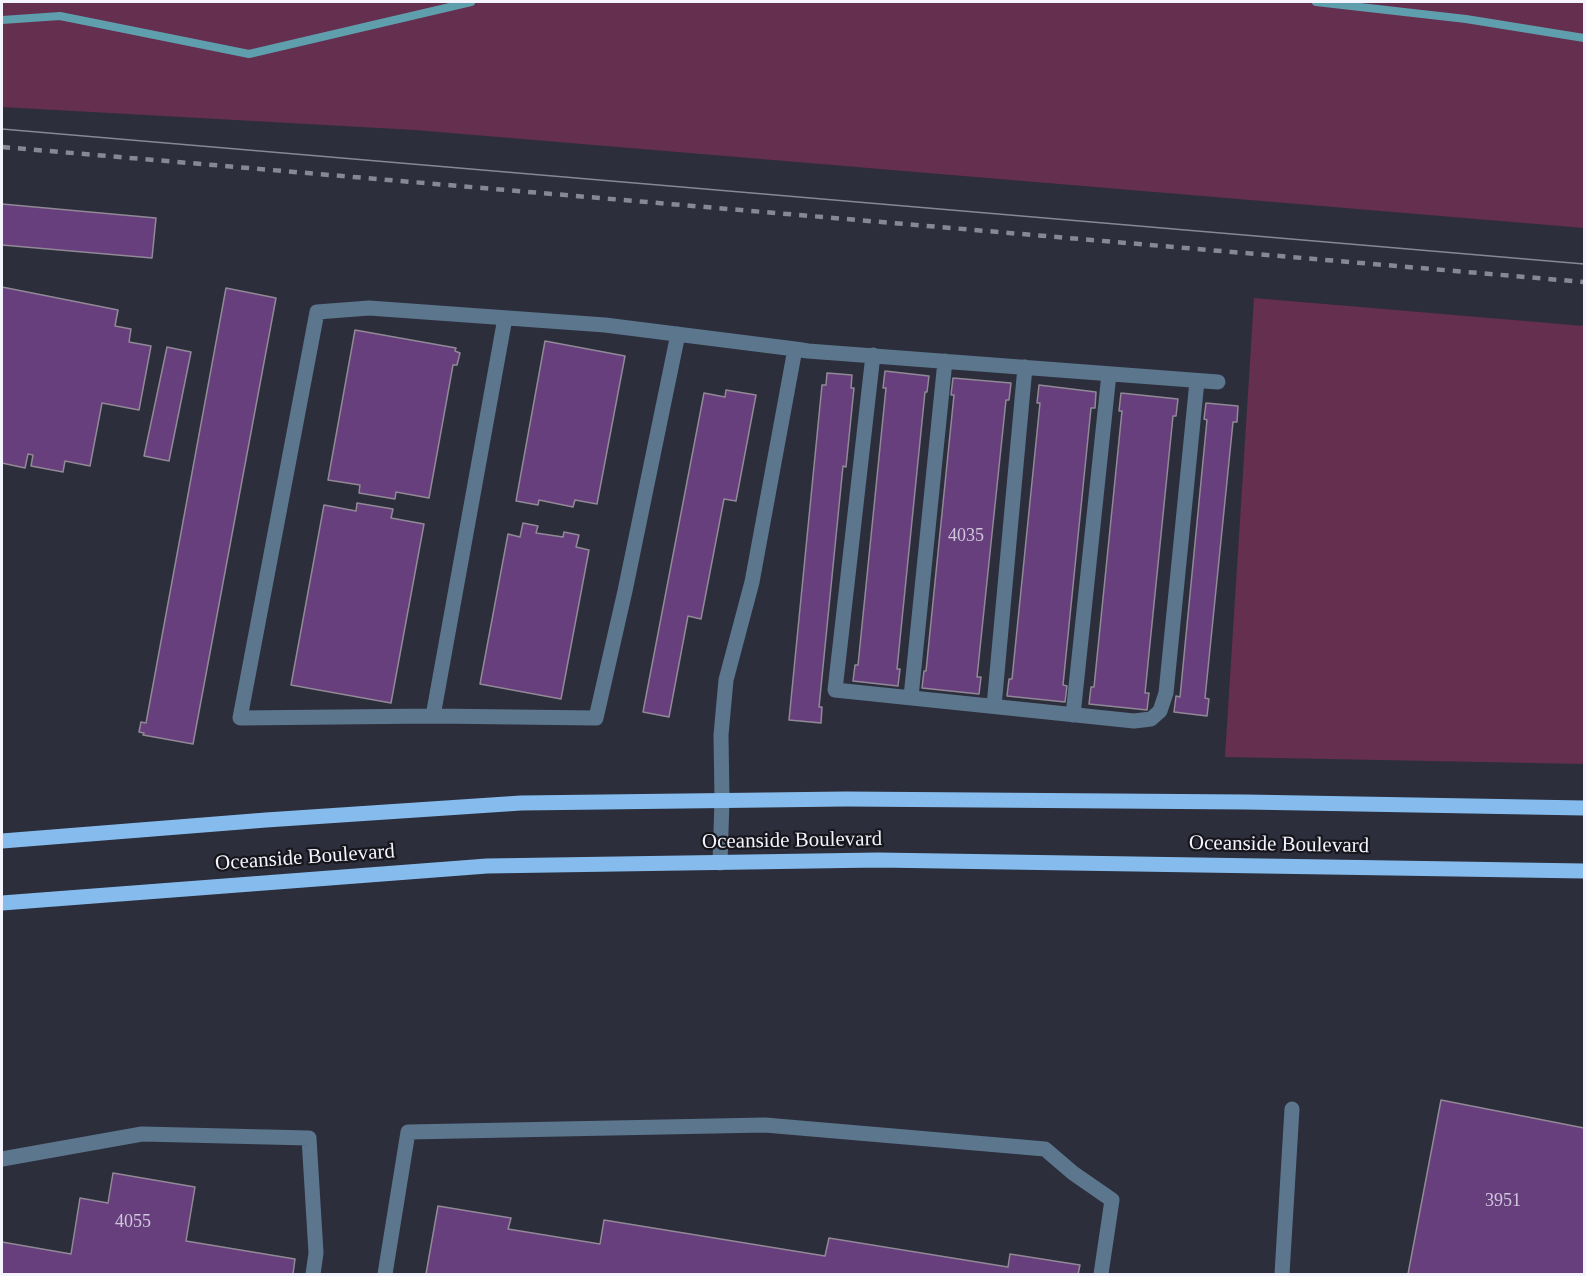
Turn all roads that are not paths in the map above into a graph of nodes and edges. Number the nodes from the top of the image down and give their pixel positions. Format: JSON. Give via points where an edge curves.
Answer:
{"nodes":[{"id":1,"x":505,"y":318,"type":"junction"},
{"id":2,"x":678,"y":334,"type":"junction"},
{"id":3,"x":795,"y":349,"type":"junction"},
{"id":4,"x":873,"y":356,"type":"junction"},
{"id":5,"x":945,"y":361,"type":"junction"},
{"id":6,"x":1025,"y":367,"type":"junction"},
{"id":7,"x":1109,"y":374,"type":"junction"},
{"id":8,"x":1197,"y":381,"type":"junction"},
{"id":9,"x":1218,"y":382,"type":"dead end"},
{"id":10,"x":911,"y":697,"type":"junction"},
{"id":11,"x":994,"y":706,"type":"junction"},
{"id":12,"x":1073,"y":715,"type":"junction"},
{"id":13,"x":433,"y":716,"type":"junction"},
{"id":14,"x":722,"y":800,"type":"junction"},
{"id":15,"x":1584,"y":808,"type":"edge"},
{"id":16,"x":2,"y":841,"type":"edge"},
{"id":17,"x":720,"y":862,"type":"junction"},
{"id":18,"x":1584,"y":871,"type":"edge"},
{"id":19,"x":2,"y":903,"type":"edge"},
{"id":20,"x":1292,"y":1108,"type":"dead end"},
{"id":21,"x":2,"y":1159,"type":"edge"},
{"id":22,"x":313,"y":1275,"type":"edge"},
{"id":23,"x":385,"y":1275,"type":"edge"},
{"id":24,"x":1101,"y":1275,"type":"edge"},
{"id":25,"x":1282,"y":1275,"type":"edge"}],
"edges":[{"from":1,"to":2,"type":"street"},
{"from":1,"to":13,"type":"street"},
{"from":1,"to":13,"type":"street","via":[[369,308],[316,312],[240,718]]},
{"from":2,"to":3,"type":"street"},
{"from":2,"to":13,"type":"street","via":[[596,718]]},
{"from":3,"to":4,"type":"street"},
{"from":3,"to":14,"type":"street","via":[[752,582],[726,680],[721,735]]},
{"from":4,"to":5,"type":"street"},
{"from":4,"to":10,"type":"street","via":[[835,690]]},
{"from":5,"to":6,"type":"street"},
{"from":5,"to":10,"type":"street"},
{"from":6,"to":7,"type":"street"},
{"from":6,"to":11,"type":"street"},
{"from":7,"to":8,"type":"street"},
{"from":7,"to":12,"type":"street"},
{"from":8,"to":9,"type":"street"},
{"from":8,"to":12,"type":"street","via":[[1166,693],[1160,711],[1151,718],[1134,721]]},
{"from":10,"to":11,"type":"street"},
{"from":11,"to":12,"type":"street"},
{"from":14,"to":15,"type":"main road","name":"Oceanside Boulevard"},
{"from":14,"to":16,"type":"main road","name":"Oceanside Boulevard","via":[[521,803]]},
{"from":14,"to":17,"type":"street"},
{"from":17,"to":18,"type":"main road","name":"Oceanside Boulevard","via":[[878,860]]},
{"from":17,"to":19,"type":"main road","name":"Oceanside Boulevard","via":[[480,867]]},
{"from":20,"to":25,"type":"street"},
{"from":21,"to":22,"type":"street","via":[[142,1134],[309,1138],[316,1253]]},
{"from":23,"to":24,"type":"street","via":[[408,1132],[765,1125],[1045,1149],[1112,1200]]}]}
